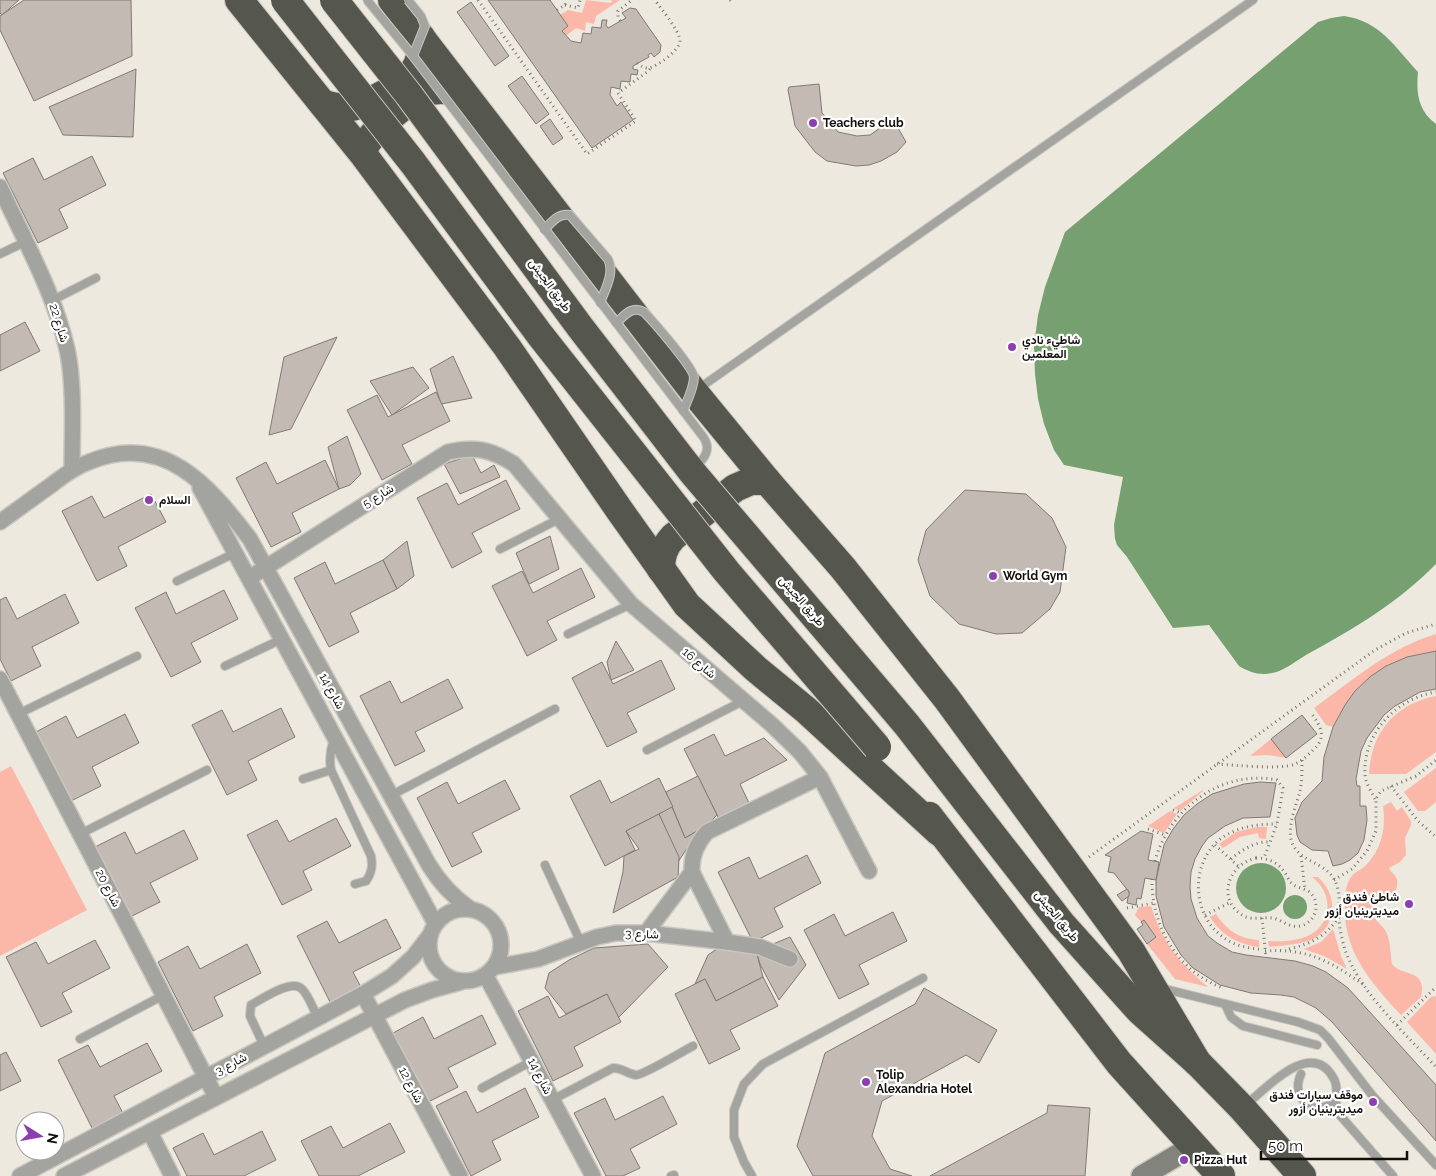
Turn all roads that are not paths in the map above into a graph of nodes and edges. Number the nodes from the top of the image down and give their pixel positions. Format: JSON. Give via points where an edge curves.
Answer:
{"nodes":[{"id":1,"x":239,"y":0,"type":"edge"},
{"id":2,"x":285,"y":0,"type":"edge"},
{"id":3,"x":334,"y":0,"type":"edge"},
{"id":4,"x":367,"y":0,"type":"edge"},
{"id":5,"x":392,"y":0,"type":"edge"},
{"id":6,"x":408,"y":0,"type":"edge"},
{"id":7,"x":1253,"y":0,"type":"edge"},
{"id":8,"x":417,"y":46,"type":"junction"},
{"id":9,"x":464,"y":95,"type":"junction"},
{"id":10,"x":322,"y":103,"type":"junction"},
{"id":11,"x":363,"y":154,"type":"junction"},
{"id":12,"x":0,"y":187,"type":"edge"},
{"id":13,"x":544,"y":230,"type":"junction"},
{"id":14,"x":25,"y":242,"type":"junction"},
{"id":15,"x":0,"y":254,"type":"edge"},
{"id":16,"x":96,"y":278,"type":"dead end"},
{"id":17,"x":52,"y":300,"type":"junction"},
{"id":18,"x":600,"y":303,"type":"junction"},
{"id":19,"x":616,"y":323,"type":"junction"},
{"id":20,"x":689,"y":401,"type":"junction"},
{"id":21,"x":514,"y":464,"type":"joint"},
{"id":22,"x":72,"y":470,"type":"junction"},
{"id":23,"x":692,"y":472,"type":"junction"},
{"id":24,"x":194,"y":476,"type":"junction"},
{"id":25,"x":767,"y":481,"type":"junction"},
{"id":26,"x":559,"y":519,"type":"junction"},
{"id":27,"x":0,"y":522,"type":"edge"},
{"id":28,"x":500,"y":549,"type":"dead end"},
{"id":29,"x":235,"y":553,"type":"junction"},
{"id":30,"x":264,"y":569,"type":"junction"},
{"id":31,"x":661,"y":569,"type":"junction"},
{"id":32,"x":249,"y":578,"type":"junction"},
{"id":33,"x":177,"y":581,"type":"dead end"},
{"id":34,"x":631,"y":604,"type":"junction"},
{"id":35,"x":568,"y":634,"type":"dead end"},
{"id":36,"x":282,"y":639,"type":"junction"},
{"id":37,"x":137,"y":656,"type":"dead end"},
{"id":38,"x":225,"y":666,"type":"dead end"},
{"id":39,"x":0,"y":679,"type":"edge"},
{"id":40,"x":743,"y":701,"type":"junction"},
{"id":41,"x":555,"y":709,"type":"dead end"},
{"id":42,"x":18,"y":714,"type":"junction"},
{"id":43,"x":335,"y":737,"type":"junction"},
{"id":44,"x":647,"y":750,"type":"dead end"},
{"id":45,"x":207,"y":770,"type":"dead end"},
{"id":46,"x":331,"y":770,"type":"junction"},
{"id":47,"x":820,"y":777,"type":"junction"},
{"id":48,"x":303,"y":779,"type":"dead end"},
{"id":49,"x":390,"y":796,"type":"junction"},
{"id":50,"x":939,"y":832,"type":"junction"},
{"id":51,"x":80,"y":834,"type":"junction"},
{"id":52,"x":545,"y":865,"type":"dead end"},
{"id":53,"x":869,"y":871,"type":"dead end"},
{"id":54,"x":692,"y":872,"type":"junction"},
{"id":55,"x":356,"y":884,"type":"dead end"},
{"id":56,"x":469,"y":908,"type":"junction"},
{"id":57,"x":433,"y":929,"type":"junction"},
{"id":58,"x":646,"y":933,"type":"junction"},
{"id":59,"x":728,"y":942,"type":"junction"},
{"id":60,"x":581,"y":943,"type":"junction"},
{"id":61,"x":790,"y":959,"type":"dead end"},
{"id":62,"x":490,"y":971,"type":"junction"},
{"id":63,"x":923,"y":978,"type":"dead end"},
{"id":64,"x":461,"y":982,"type":"junction"},
{"id":65,"x":1153,"y":986,"type":"junction"},
{"id":66,"x":363,"y":994,"type":"junction"},
{"id":67,"x":164,"y":995,"type":"junction"},
{"id":68,"x":1225,"y":1004,"type":"junction"},
{"id":69,"x":374,"y":1015,"type":"junction"},
{"id":70,"x":318,"y":1018,"type":"junction"},
{"id":71,"x":80,"y":1039,"type":"dead end"},
{"id":72,"x":1318,"y":1045,"type":"dead end"},
{"id":73,"x":264,"y":1046,"type":"junction"},
{"id":74,"x":693,"y":1046,"type":"dead end"},
{"id":75,"x":532,"y":1061,"type":"junction"},
{"id":76,"x":1197,"y":1062,"type":"junction"},
{"id":77,"x":1301,"y":1074,"type":"dead end"},
{"id":78,"x":206,"y":1078,"type":"junction"},
{"id":79,"x":482,"y":1088,"type":"dead end"},
{"id":80,"x":216,"y":1097,"type":"junction"},
{"id":81,"x":552,"y":1100,"type":"junction"},
{"id":82,"x":1335,"y":1100,"type":"junction"},
{"id":83,"x":1242,"y":1108,"type":"junction"},
{"id":84,"x":150,"y":1132,"type":"junction"},
{"id":85,"x":1193,"y":1146,"type":"junction"},
{"id":86,"x":1436,"y":1165,"type":"edge"},
{"id":87,"x":588,"y":1174,"type":"edge"},
{"id":88,"x":20,"y":1176,"type":"edge"},
{"id":89,"x":64,"y":1176,"type":"edge"},
{"id":90,"x":172,"y":1176,"type":"edge"},
{"id":91,"x":460,"y":1176,"type":"edge"},
{"id":92,"x":752,"y":1176,"type":"edge"},
{"id":93,"x":1142,"y":1176,"type":"edge"},
{"id":94,"x":1221,"y":1176,"type":"edge"},
{"id":95,"x":1302,"y":1176,"type":"edge"},
{"id":96,"x":1393,"y":1176,"type":"edge"}],
"edges":[{"from":1,"to":10,"type":"highway"},
{"from":2,"to":50,"type":"highway","bridge":true,"via":[[413,163],[540,335],[721,564],[877,747]]},
{"from":3,"to":23,"type":"highway","name":"طريق الجيش","bridge":true},
{"from":4,"to":8,"type":"lane","bridge":true},
{"from":5,"to":8,"type":"highway"},
{"from":6,"to":8,"type":"lane","bridge":true,"via":[[425,26]]},
{"from":7,"to":20,"type":"lane"},
{"from":8,"to":9,"type":"highway"},
{"from":8,"to":10,"type":"highway","via":[[421,52],[416,67],[400,85],[354,108]]},
{"from":8,"to":13,"type":"lane","bridge":true},
{"from":9,"to":11,"type":"highway","via":[[446,89],[418,95],[377,128]]},
{"from":9,"to":20,"type":"highway"},
{"from":10,"to":11,"type":"highway"},
{"from":11,"to":31,"type":"highway","via":[[507,347]]},
{"from":12,"to":14,"type":"street","name":"شارع 22"},
{"from":13,"to":18,"type":"lane","bridge":true},
{"from":13,"to":18,"type":"lane","bridge":true,"via":[[558,216],[570,215],[608,259],[610,276]]},
{"from":14,"to":15,"type":"lane"},
{"from":14,"to":17,"type":"street","name":"شارع 22"},
{"from":16,"to":17,"type":"lane"},
{"from":17,"to":22,"type":"street","name":"شارع 22","via":[[67,350],[73,402]]},
{"from":18,"to":19,"type":"lane","bridge":true},
{"from":19,"to":20,"type":"lane","bridge":true},
{"from":19,"to":20,"type":"lane","bridge":true,"via":[[635,309],[644,312],[688,365],[694,377]]},
{"from":20,"to":23,"type":"lane","bridge":true,"via":[[707,446],[706,456]]},
{"from":20,"to":25,"type":"highway"},
{"from":21,"to":26,"type":"street","name":"شارع 16"},
{"from":21,"to":30,"type":"street","name":"شارع 5","via":[[482,449],[448,452]]},
{"from":22,"to":24,"type":"street","name":"شارع 14","via":[[105,456],[148,454],[171,462]]},
{"from":22,"to":27,"type":"street","name":"شارع 14"},
{"from":23,"to":76,"type":"highway","name":"طريق الجيش","bridge":true,"via":[[906,725],[1061,923],[1139,1010]]},
{"from":24,"to":29,"type":"street","name":"شارع 14"},
{"from":24,"to":30,"type":"street","name":"شارع 14","via":[[225,506],[250,539]]},
{"from":25,"to":31,"type":"highway","via":[[751,481],[735,488],[673,538],[663,552]]},
{"from":25,"to":65,"type":"highway","via":[[843,568],[947,699]]},
{"from":26,"to":28,"type":"lane"},
{"from":26,"to":34,"type":"street","name":"شارع 16"},
{"from":29,"to":32,"type":"street","name":"شارع 14"},
{"from":29,"to":33,"type":"lane"},
{"from":30,"to":32,"type":"street","name":"شارع 5"},
{"from":30,"to":49,"type":"street","name":"شارع 14"},
{"from":31,"to":50,"type":"highway","via":[[686,605]]},
{"from":32,"to":36,"type":"street","name":"شارع 14"},
{"from":34,"to":35,"type":"lane"},
{"from":34,"to":40,"type":"street","name":"شارع 16"},
{"from":36,"to":38,"type":"lane"},
{"from":36,"to":43,"type":"street","name":"شارع 14"},
{"from":37,"to":42,"type":"lane"},
{"from":39,"to":42,"type":"street","name":"شارع 20"},
{"from":40,"to":44,"type":"lane"},
{"from":40,"to":47,"type":"street","name":"شارع 16","via":[[800,752]]},
{"from":41,"to":49,"type":"lane"},
{"from":42,"to":51,"type":"street","name":"شارع 20"},
{"from":43,"to":46,"type":"lane","via":[[330,748]]},
{"from":43,"to":57,"type":"street","name":"شارع 14"},
{"from":45,"to":51,"type":"lane"},
{"from":46,"to":48,"type":"lane"},
{"from":46,"to":55,"type":"lane","via":[[371,856],[370,876]]},
{"from":47,"to":53,"type":"street","name":"شارع 16"},
{"from":47,"to":54,"type":"street","via":[[707,832],[694,850]]},
{"from":49,"to":56,"type":"street","name":"شارع 14","via":[[440,882]]},
{"from":50,"to":85,"type":"highway","via":[[1119,1063]]},
{"from":51,"to":67,"type":"street","name":"شارع 20"},
{"from":52,"to":60,"type":"lane"},
{"from":54,"to":58,"type":"street"},
{"from":54,"to":59,"type":"street"},
{"from":56,"to":57,"type":"street","via":[[445,914]]},
{"from":56,"to":62,"type":"street","via":[[492,919],[499,930],[501,955]]},
{"from":57,"to":64,"type":"street","via":[[428,947],[432,960],[439,971]]},
{"from":57,"to":66,"type":"street","name":"شارع 3","via":[[413,957],[392,976]]},
{"from":58,"to":59,"type":"street","name":"شارع 3"},
{"from":58,"to":60,"type":"street","name":"شارع 3","via":[[616,933]]},
{"from":59,"to":61,"type":"street","name":"شارع 3","via":[[760,947]]},
{"from":60,"to":62,"type":"street","name":"شارع 3","via":[[538,959]]},
{"from":62,"to":64,"type":"street","via":[[474,981]]},
{"from":62,"to":75,"type":"street","name":"شارع 14"},
{"from":63,"to":92,"type":"lane","via":[[763,1064],[744,1084],[734,1110],[734,1137]]},
{"from":64,"to":69,"type":"street","name":"شارع 3","via":[[405,1000]]},
{"from":65,"to":68,"type":"lane"},
{"from":65,"to":76,"type":"highway"},
{"from":66,"to":69,"type":"street","name":"شارع 12"},
{"from":66,"to":70,"type":"street","name":"شارع 3"},
{"from":67,"to":71,"type":"lane"},
{"from":67,"to":78,"type":"street","name":"شارع 20"},
{"from":68,"to":72,"type":"lane","via":[[1231,1017],[1243,1026]]},
{"from":68,"to":86,"type":"lane","via":[[1320,1030],[1372,1095]]},
{"from":69,"to":80,"type":"street","name":"شارع 3"},
{"from":69,"to":91,"type":"street","name":"شارع 12"},
{"from":70,"to":73,"type":"street","name":"شارع 3"},
{"from":70,"to":73,"type":"lane","via":[[303,990],[295,986],[251,1005],[250,1016]]},
{"from":73,"to":78,"type":"street","name":"شارع 3"},
{"from":74,"to":81,"type":"lane","via":[[639,1075],[613,1068]]},
{"from":75,"to":79,"type":"lane"},
{"from":75,"to":81,"type":"street","name":"شارع 14"},
{"from":76,"to":83,"type":"highway","name":"طريق الجيش"},
{"from":77,"to":82,"type":"lane","via":[[1297,1088],[1299,1096],[1309,1106],[1323,1108]]},
{"from":78,"to":80,"type":"street","name":"شارع 20"},
{"from":78,"to":88,"type":"street","name":"شارع 3"},
{"from":80,"to":84,"type":"street","name":"شارع 3"},
{"from":81,"to":87,"type":"street","name":"شارع 14"},
{"from":82,"to":83,"type":"lane","via":[[1335,1081],[1320,1065],[1310,1062],[1290,1069]]},
{"from":82,"to":96,"type":"lane","via":[[1338,1113]]},
{"from":83,"to":95,"type":"highway","name":"طريق الجيش"},
{"from":84,"to":89,"type":"street","name":"شارع 3"},
{"from":84,"to":90,"type":"street"},
{"from":85,"to":93,"type":"street"},
{"from":85,"to":94,"type":"highway"}]}
